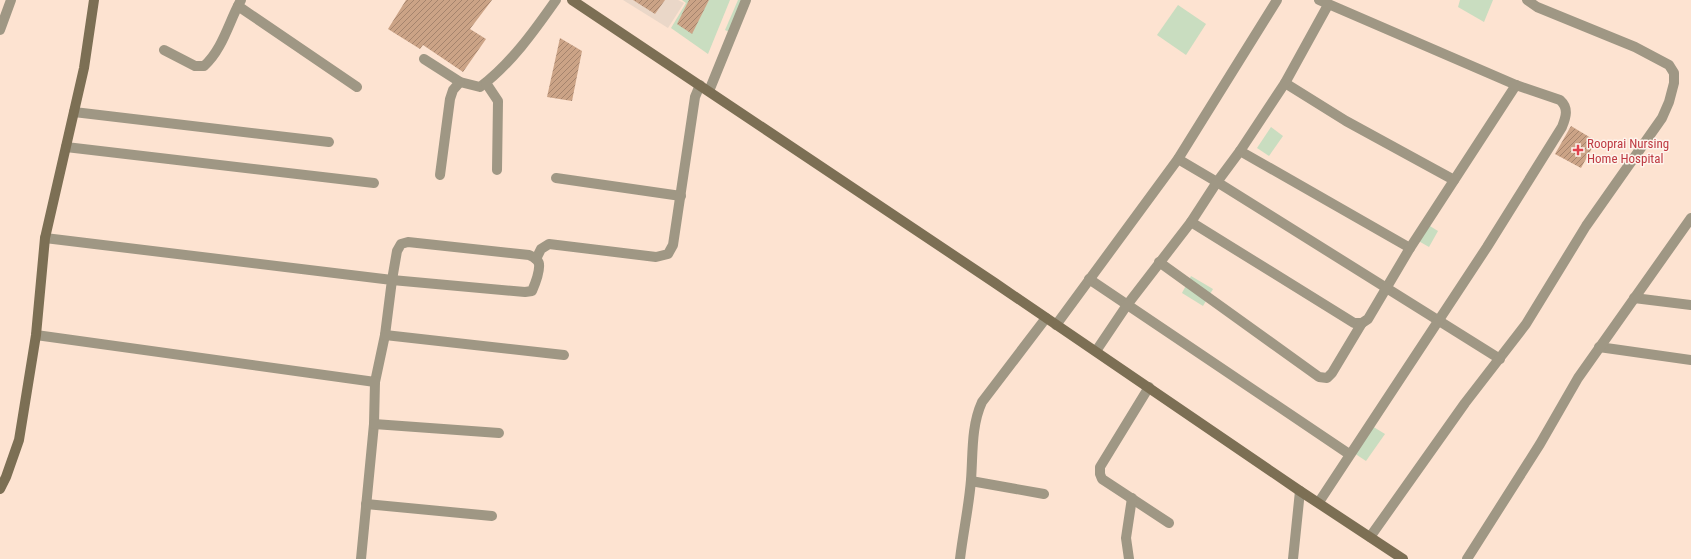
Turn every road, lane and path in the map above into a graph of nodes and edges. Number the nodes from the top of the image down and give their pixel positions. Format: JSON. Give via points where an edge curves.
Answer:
{"nodes":[{"id":1,"x":94,"y":0,"type":"edge"},
{"id":2,"x":556,"y":0,"type":"edge"},
{"id":3,"x":572,"y":0,"type":"edge"},
{"id":4,"x":746,"y":0,"type":"edge"},
{"id":5,"x":1277,"y":0,"type":"edge"},
{"id":6,"x":1527,"y":0,"type":"edge"},
{"id":7,"x":1324,"y":2,"type":"edge"},
{"id":8,"x":240,"y":3,"type":"edge"},
{"id":9,"x":6,"y":5,"type":"edge"},
{"id":10,"x":0,"y":30,"type":"edge"},
{"id":11,"x":164,"y":50,"type":"dead end"},
{"id":12,"x":424,"y":59,"type":"dead end"},
{"id":13,"x":460,"y":82,"type":"junction"},
{"id":14,"x":486,"y":83,"type":"junction"},
{"id":15,"x":1285,"y":83,"type":"junction"},
{"id":16,"x":700,"y":85,"type":"junction"},
{"id":17,"x":1516,"y":85,"type":"junction"},
{"id":18,"x":357,"y":87,"type":"dead end"},
{"id":19,"x":709,"y":91,"type":"junction"},
{"id":20,"x":74,"y":112,"type":"junction"},
{"id":21,"x":329,"y":142,"type":"dead end"},
{"id":22,"x":66,"y":147,"type":"junction"},
{"id":23,"x":1240,"y":151,"type":"junction"},
{"id":24,"x":1178,"y":159,"type":"junction"},
{"id":25,"x":498,"y":170,"type":"dead end"},
{"id":26,"x":440,"y":175,"type":"dead end"},
{"id":27,"x":556,"y":178,"type":"dead end"},
{"id":28,"x":1454,"y":180,"type":"junction"},
{"id":29,"x":1217,"y":182,"type":"junction"},
{"id":30,"x":374,"y":183,"type":"dead end"},
{"id":31,"x":681,"y":196,"type":"junction"},
{"id":32,"x":1691,"y":218,"type":"edge"},
{"id":33,"x":1191,"y":222,"type":"junction"},
{"id":34,"x":45,"y":238,"type":"junction"},
{"id":35,"x":1410,"y":248,"type":"junction"},
{"id":36,"x":536,"y":259,"type":"junction"},
{"id":37,"x":1159,"y":262,"type":"junction"},
{"id":38,"x":1089,"y":279,"type":"junction"},
{"id":39,"x":392,"y":280,"type":"junction"},
{"id":40,"x":1386,"y":287,"type":"junction"},
{"id":41,"x":1634,"y":298,"type":"junction"},
{"id":42,"x":1127,"y":305,"type":"junction"},
{"id":43,"x":1691,"y":305,"type":"edge"},
{"id":44,"x":1046,"y":318,"type":"junction"},
{"id":45,"x":1438,"y":319,"type":"junction"},
{"id":46,"x":1362,"y":323,"type":"junction"},
{"id":47,"x":1056,"y":324,"type":"junction"},
{"id":48,"x":36,"y":335,"type":"junction"},
{"id":49,"x":385,"y":335,"type":"junction"},
{"id":50,"x":1599,"y":347,"type":"junction"},
{"id":51,"x":1096,"y":351,"type":"junction"},
{"id":52,"x":564,"y":355,"type":"dead end"},
{"id":53,"x":1500,"y":359,"type":"junction"},
{"id":54,"x":1691,"y":360,"type":"edge"},
{"id":55,"x":375,"y":382,"type":"junction"},
{"id":56,"x":1148,"y":387,"type":"junction"},
{"id":57,"x":374,"y":424,"type":"junction"},
{"id":58,"x":499,"y":433,"type":"dead end"},
{"id":59,"x":1349,"y":454,"type":"junction"},
{"id":60,"x":971,"y":481,"type":"junction"},
{"id":61,"x":0,"y":489,"type":"edge"},
{"id":62,"x":1300,"y":491,"type":"junction"},
{"id":63,"x":1044,"y":494,"type":"dead end"},
{"id":64,"x":1132,"y":498,"type":"junction"},
{"id":65,"x":1319,"y":502,"type":"junction"},
{"id":66,"x":366,"y":504,"type":"junction"},
{"id":67,"x":492,"y":516,"type":"dead end"},
{"id":68,"x":1169,"y":523,"type":"dead end"},
{"id":69,"x":1370,"y":537,"type":"junction"},
{"id":70,"x":1398,"y":558,"type":"edge"},
{"id":71,"x":361,"y":559,"type":"edge"},
{"id":72,"x":960,"y":559,"type":"edge"},
{"id":73,"x":1129,"y":559,"type":"edge"},
{"id":74,"x":1293,"y":559,"type":"edge"},
{"id":75,"x":1466,"y":559,"type":"edge"}],
"edges":[{"from":1,"to":20,"type":"street","via":[[89,42]]},
{"from":2,"to":14,"type":"street","via":[[535,30]]},
{"from":3,"to":16,"type":"street"},
{"from":4,"to":19,"type":"street"},
{"from":5,"to":24,"type":"street"},
{"from":6,"to":53,"type":"street","via":[[1537,7],[1635,47],[1669,65],[1674,73],[1674,83],[1662,118],[1586,226],[1526,324]]},
{"from":7,"to":15,"type":"street"},
{"from":7,"to":17,"type":"street"},
{"from":8,"to":11,"type":"street","via":[[218,49],[204,66],[196,66]]},
{"from":8,"to":18,"type":"street"},
{"from":9,"to":10,"type":"street"},
{"from":12,"to":13,"type":"street"},
{"from":13,"to":14,"type":"street","via":[[480,87]]},
{"from":13,"to":26,"type":"street","via":[[450,99]]},
{"from":14,"to":25,"type":"street","via":[[498,101]]},
{"from":15,"to":23,"type":"street"},
{"from":15,"to":28,"type":"street","via":[[1346,121]]},
{"from":16,"to":19,"type":"street"},
{"from":16,"to":31,"type":"street","via":[[695,97]]},
{"from":17,"to":28,"type":"street"},
{"from":17,"to":45,"type":"street","via":[[1560,100],[1565,108],[1566,117],[1487,247]]},
{"from":19,"to":44,"type":"street"},
{"from":20,"to":21,"type":"street"},
{"from":20,"to":22,"type":"street"},
{"from":22,"to":30,"type":"street"},
{"from":22,"to":34,"type":"street"},
{"from":23,"to":29,"type":"street"},
{"from":23,"to":35,"type":"street"},
{"from":24,"to":29,"type":"street"},
{"from":24,"to":38,"type":"street"},
{"from":27,"to":31,"type":"street"},
{"from":28,"to":35,"type":"street"},
{"from":29,"to":33,"type":"street"},
{"from":29,"to":40,"type":"street"},
{"from":31,"to":36,"type":"street","via":[[673,245],[668,254],[656,257],[548,244],[540,249]]},
{"from":32,"to":41,"type":"street"},
{"from":33,"to":37,"type":"street"},
{"from":33,"to":46,"type":"street","via":[[1354,323]]},
{"from":34,"to":39,"type":"street"},
{"from":34,"to":48,"type":"street"},
{"from":35,"to":40,"type":"street"},
{"from":36,"to":39,"type":"street","via":[[539,264],[532,291]]},
{"from":36,"to":39,"type":"street","via":[[529,255],[408,242],[401,244],[397,251]]},
{"from":37,"to":42,"type":"street"},
{"from":37,"to":46,"type":"street","via":[[1318,377],[1327,378],[1332,374]]},
{"from":38,"to":42,"type":"street"},
{"from":38,"to":47,"type":"street"},
{"from":39,"to":49,"type":"street"},
{"from":40,"to":45,"type":"street"},
{"from":40,"to":46,"type":"street","via":[[1368,319]]},
{"from":41,"to":43,"type":"street"},
{"from":41,"to":50,"type":"street"},
{"from":42,"to":51,"type":"street"},
{"from":42,"to":59,"type":"street"},
{"from":44,"to":47,"type":"street"},
{"from":44,"to":60,"type":"street","via":[[982,402],[975,421]]},
{"from":45,"to":53,"type":"street"},
{"from":45,"to":59,"type":"street"},
{"from":47,"to":51,"type":"street"},
{"from":48,"to":55,"type":"street"},
{"from":48,"to":61,"type":"street","via":[[19,440]]},
{"from":49,"to":52,"type":"street"},
{"from":49,"to":55,"type":"street"},
{"from":50,"to":54,"type":"street"},
{"from":50,"to":75,"type":"street"},
{"from":51,"to":56,"type":"street"},
{"from":53,"to":69,"type":"street","via":[[1465,403]]},
{"from":55,"to":57,"type":"street"},
{"from":56,"to":62,"type":"street"},
{"from":56,"to":64,"type":"street","via":[[1100,467],[1102,479]]},
{"from":57,"to":58,"type":"street"},
{"from":57,"to":66,"type":"street"},
{"from":59,"to":65,"type":"street"},
{"from":60,"to":63,"type":"street"},
{"from":60,"to":72,"type":"street"},
{"from":62,"to":65,"type":"street"},
{"from":62,"to":74,"type":"street"},
{"from":64,"to":68,"type":"street"},
{"from":64,"to":73,"type":"street","via":[[1126,538]]},
{"from":65,"to":69,"type":"street"},
{"from":66,"to":67,"type":"street"},
{"from":66,"to":71,"type":"street"},
{"from":69,"to":70,"type":"street"}]}
